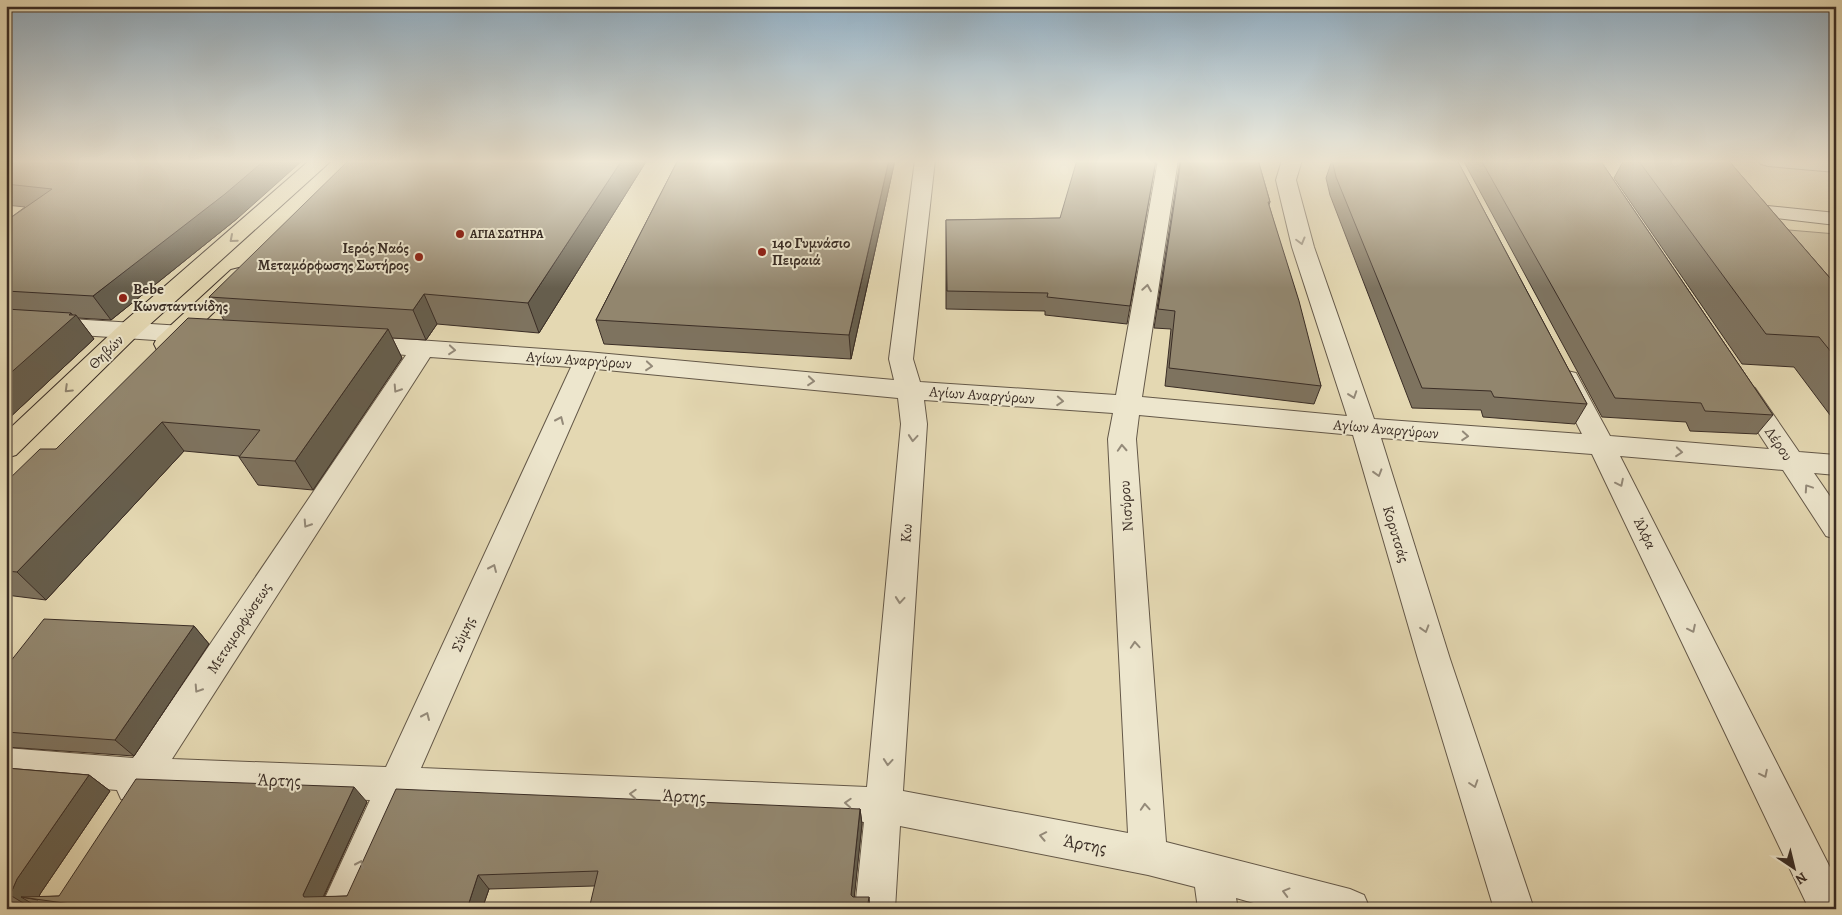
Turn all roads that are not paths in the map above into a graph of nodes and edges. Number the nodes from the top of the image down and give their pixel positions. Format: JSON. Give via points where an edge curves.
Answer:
{"nodes":[{"id":1,"x":273,"y":203,"type":"edge"},
{"id":2,"x":920,"y":203,"type":"edge"},
{"id":3,"x":1161,"y":203,"type":"edge"},
{"id":4,"x":1291,"y":203,"type":"edge"},
{"id":5,"x":1836,"y":219,"type":"edge"},
{"id":6,"x":1766,"y":232,"type":"edge"},
{"id":7,"x":254,"y":261,"type":"edge"},
{"id":8,"x":6,"y":322,"type":"edge"},
{"id":9,"x":128,"y":330,"type":"junction"},
{"id":10,"x":176,"y":334,"type":"junction"},
{"id":11,"x":226,"y":336,"type":"edge"},
{"id":12,"x":339,"y":343,"type":"edge"},
{"id":13,"x":423,"y":348,"type":"junction"},
{"id":14,"x":1556,"y":358,"type":"edge"},
{"id":15,"x":587,"y":360,"type":"junction"},
{"id":16,"x":148,"y":361,"type":"edge"},
{"id":17,"x":1731,"y":372,"type":"edge"},
{"id":18,"x":910,"y":390,"type":"junction"},
{"id":19,"x":1127,"y":405,"type":"junction"},
{"id":20,"x":1364,"y":426,"type":"junction"},
{"id":21,"x":1601,"y":445,"type":"junction"},
{"id":22,"x":6,"y":448,"type":"edge"},
{"id":23,"x":1791,"y":462,"type":"junction"},
{"id":24,"x":1836,"y":465,"type":"edge"},
{"id":25,"x":1836,"y":528,"type":"edge"},
{"id":26,"x":6,"y":764,"type":"edge"},
{"id":27,"x":142,"y":775,"type":"junction"},
{"id":28,"x":395,"y":784,"type":"junction"},
{"id":29,"x":884,"y":805,"type":"junction"},
{"id":30,"x":120,"y":808,"type":"edge"},
{"id":31,"x":1148,"y":856,"type":"junction"},
{"id":32,"x":1212,"y":872,"type":"junction"},
{"id":33,"x":340,"y":909,"type":"edge"},
{"id":34,"x":876,"y":909,"type":"edge"},
{"id":35,"x":1218,"y":909,"type":"edge"},
{"id":36,"x":1350,"y":909,"type":"edge"},
{"id":37,"x":1514,"y":909,"type":"edge"},
{"id":38,"x":1830,"y":909,"type":"edge"}],
"edges":[{"from":1,"to":9,"type":"main road","name":"Θηβών","one_way":true},
{"from":2,"to":18,"type":"street","name":"Κω","via":[[901,359]]},
{"from":19,"to":3,"type":"street","name":"Νισύρου","one_way":true},
{"from":4,"to":20,"type":"street","name":"Κορυτσάς","one_way":true,"via":[[1302,247]]},
{"from":5,"to":6,"type":"street","via":[[1743,203]]},
{"from":7,"to":10,"type":"main road"},
{"from":8,"to":9,"type":"street"},
{"from":9,"to":10,"type":"street"},
{"from":9,"to":22,"type":"main road","name":"Θηβών","one_way":true},
{"from":10,"to":11,"type":"street"},
{"from":10,"to":16,"type":"main road"},
{"from":12,"to":13,"type":"street","name":"Αγίων Αναργύρων"},
{"from":13,"to":15,"type":"street","name":"Αγίων Αναργύρων","one_way":true},
{"from":13,"to":27,"type":"street","name":"Μεταμορφώσεως","one_way":true},
{"from":14,"to":21,"type":"street","name":"Άλφα"},
{"from":15,"to":18,"type":"street","name":"Αγίων Αναργύρων","one_way":true},
{"from":28,"to":15,"type":"street","name":"Σύμης","one_way":true},
{"from":17,"to":23,"type":"street","name":"Λέρου"},
{"from":18,"to":19,"type":"street","name":"Αγίων Αναργύρων","one_way":true},
{"from":18,"to":29,"type":"street","name":"Κω","one_way":true,"via":[[914,424]]},
{"from":19,"to":20,"type":"street","name":"Αγίων Αναργύρων"},
{"from":31,"to":19,"type":"street","name":"Νισύρου","one_way":true,"via":[[1122,439]]},
{"from":20,"to":21,"type":"street","name":"Αγίων Αναργύρων","one_way":true},
{"from":20,"to":37,"type":"street","name":"Κορυτσάς","one_way":true},
{"from":21,"to":23,"type":"street","name":"Αγίων Αναργύρων","one_way":true},
{"from":21,"to":38,"type":"street","name":"Άλφα","one_way":true},
{"from":23,"to":24,"type":"street","name":"Αγίων Αναργύρων"},
{"from":25,"to":23,"type":"street","name":"Λέρου","one_way":true},
{"from":26,"to":27,"type":"street","name":"Άρτης"},
{"from":27,"to":28,"type":"street","name":"Άρτης"},
{"from":27,"to":30,"type":"street","name":"Μεταμορφώσεως"},
{"from":29,"to":28,"type":"street","name":"Άρτης","one_way":true},
{"from":33,"to":28,"type":"street","name":"Σύμης","one_way":true},
{"from":31,"to":29,"type":"street","name":"Άρτης","one_way":true},
{"from":29,"to":34,"type":"street","name":"Κω"},
{"from":31,"to":32,"type":"street","name":"Άρτης"},
{"from":32,"to":35,"type":"street"},
{"from":36,"to":32,"type":"street","name":"Άρτης","one_way":true}]}
